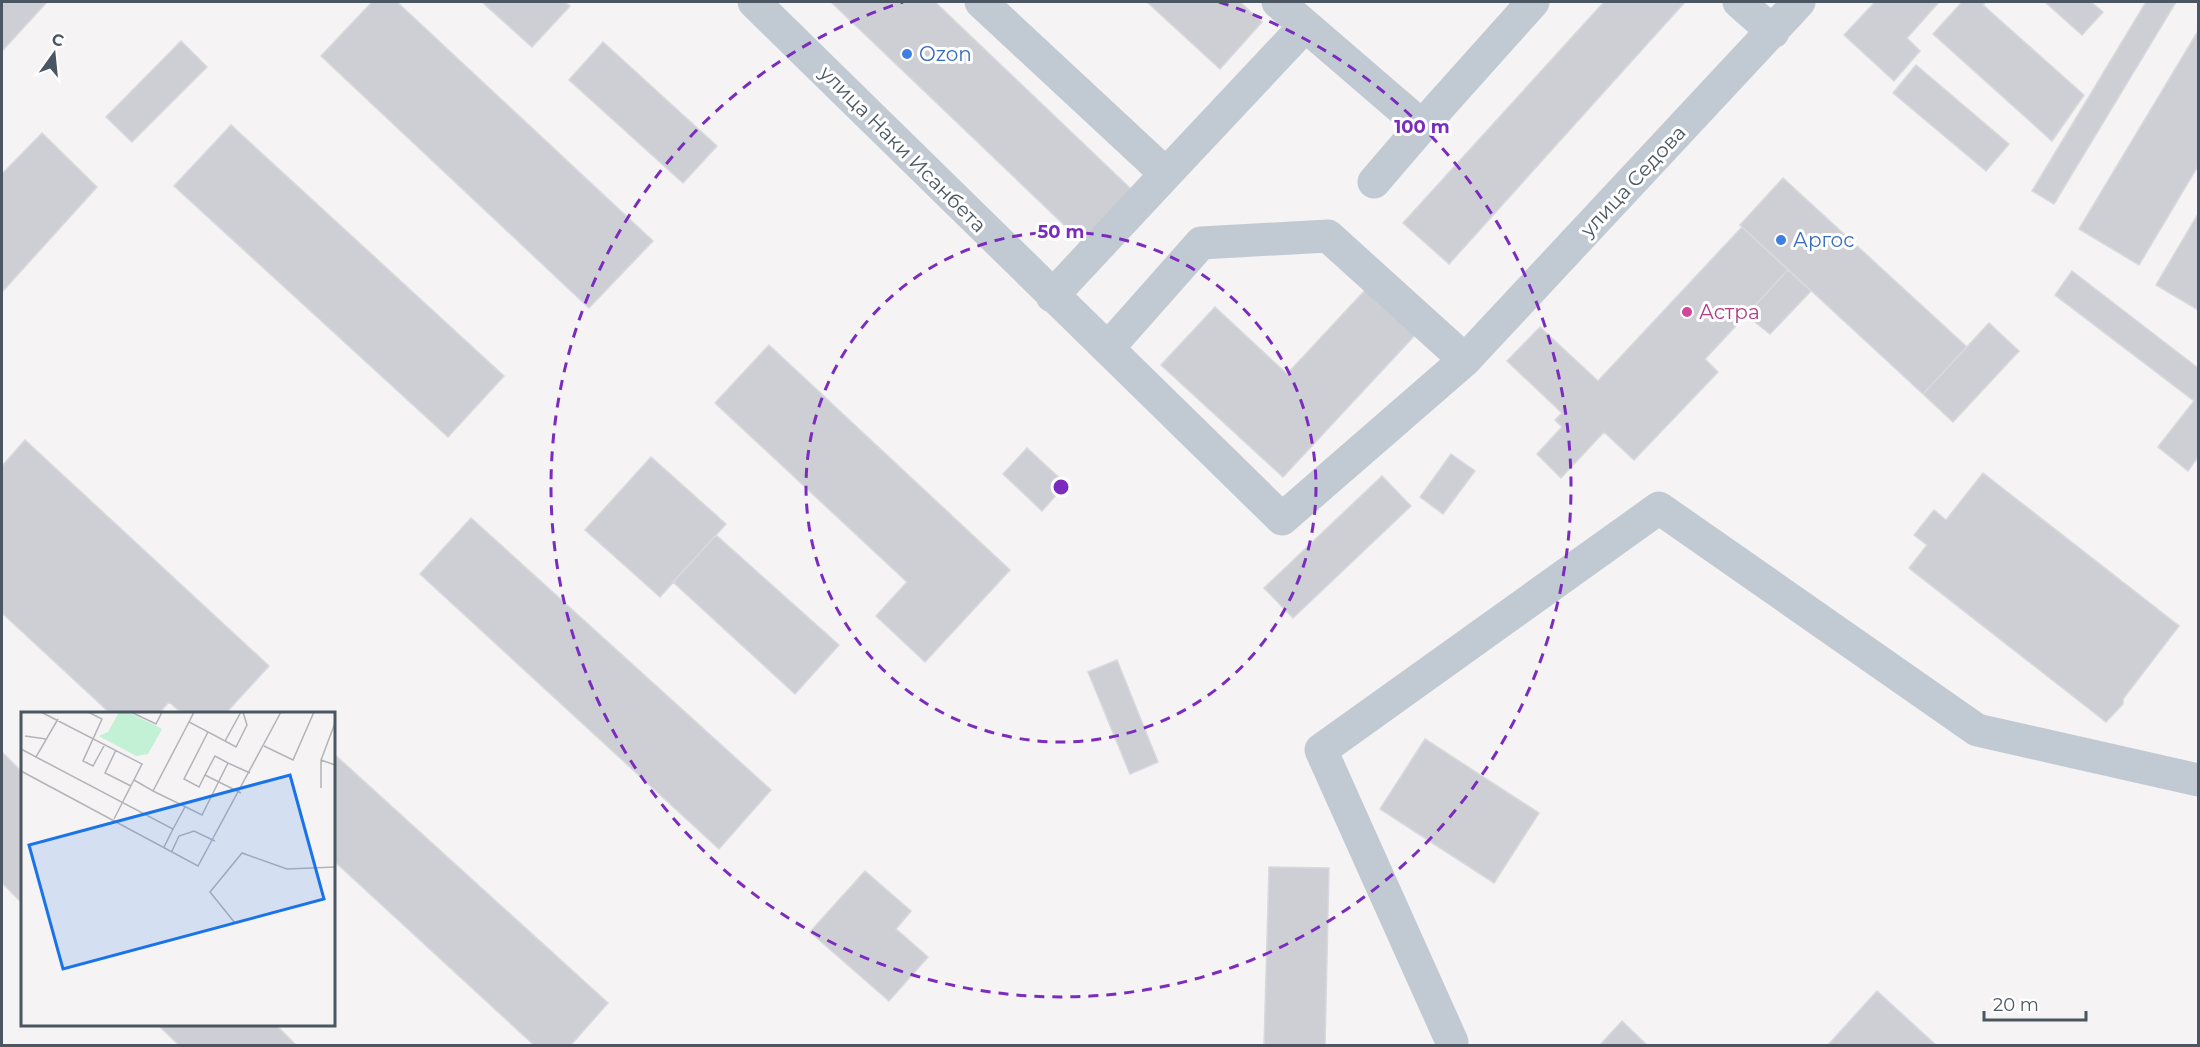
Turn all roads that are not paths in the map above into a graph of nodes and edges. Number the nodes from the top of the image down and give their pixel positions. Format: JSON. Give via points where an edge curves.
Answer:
{"nodes":[{"id":1,"x":754,"y":2,"type":"edge"},
{"id":2,"x":981,"y":2,"type":"edge"},
{"id":3,"x":1278,"y":2,"type":"edge"},
{"id":4,"x":1533,"y":2,"type":"edge"},
{"id":5,"x":1739,"y":2,"type":"edge"},
{"id":6,"x":1799,"y":2,"type":"edge"},
{"id":7,"x":1305,"y":26,"type":"junction"},
{"id":8,"x":1773,"y":32,"type":"junction"},
{"id":9,"x":1422,"y":126,"type":"junction"},
{"id":10,"x":1166,"y":174,"type":"junction"},
{"id":11,"x":1374,"y":182,"type":"dead end"},
{"id":12,"x":1052,"y":296,"type":"junction"},
{"id":13,"x":1108,"y":348,"type":"junction"},
{"id":14,"x":1465,"y":360,"type":"junction"},
{"id":15,"x":2199,"y":780,"type":"edge"},
{"id":16,"x":1452,"y":1042,"type":"dead end"}],
"edges":[{"from":1,"to":12,"type":"street","name":"улица Наки Исанбета"},
{"from":2,"to":10,"type":"street"},
{"from":3,"to":7,"type":"street"},
{"from":4,"to":9,"type":"street"},
{"from":5,"to":8,"type":"street"},
{"from":6,"to":8,"type":"street","name":"улица Седова"},
{"from":7,"to":9,"type":"street"},
{"from":7,"to":10,"type":"street"},
{"from":8,"to":14,"type":"street","name":"улица Седова"},
{"from":9,"to":11,"type":"street"},
{"from":10,"to":12,"type":"street"},
{"from":12,"to":13,"type":"street","name":"улица Наки Исанбета"},
{"from":13,"to":14,"type":"street","via":[[1201,243],[1328,236]]},
{"from":13,"to":14,"type":"street","name":"улица Седова","via":[[1282,519]]},
{"from":15,"to":16,"type":"street","via":[[1977,730],[1659,508],[1322,750]]}]}
